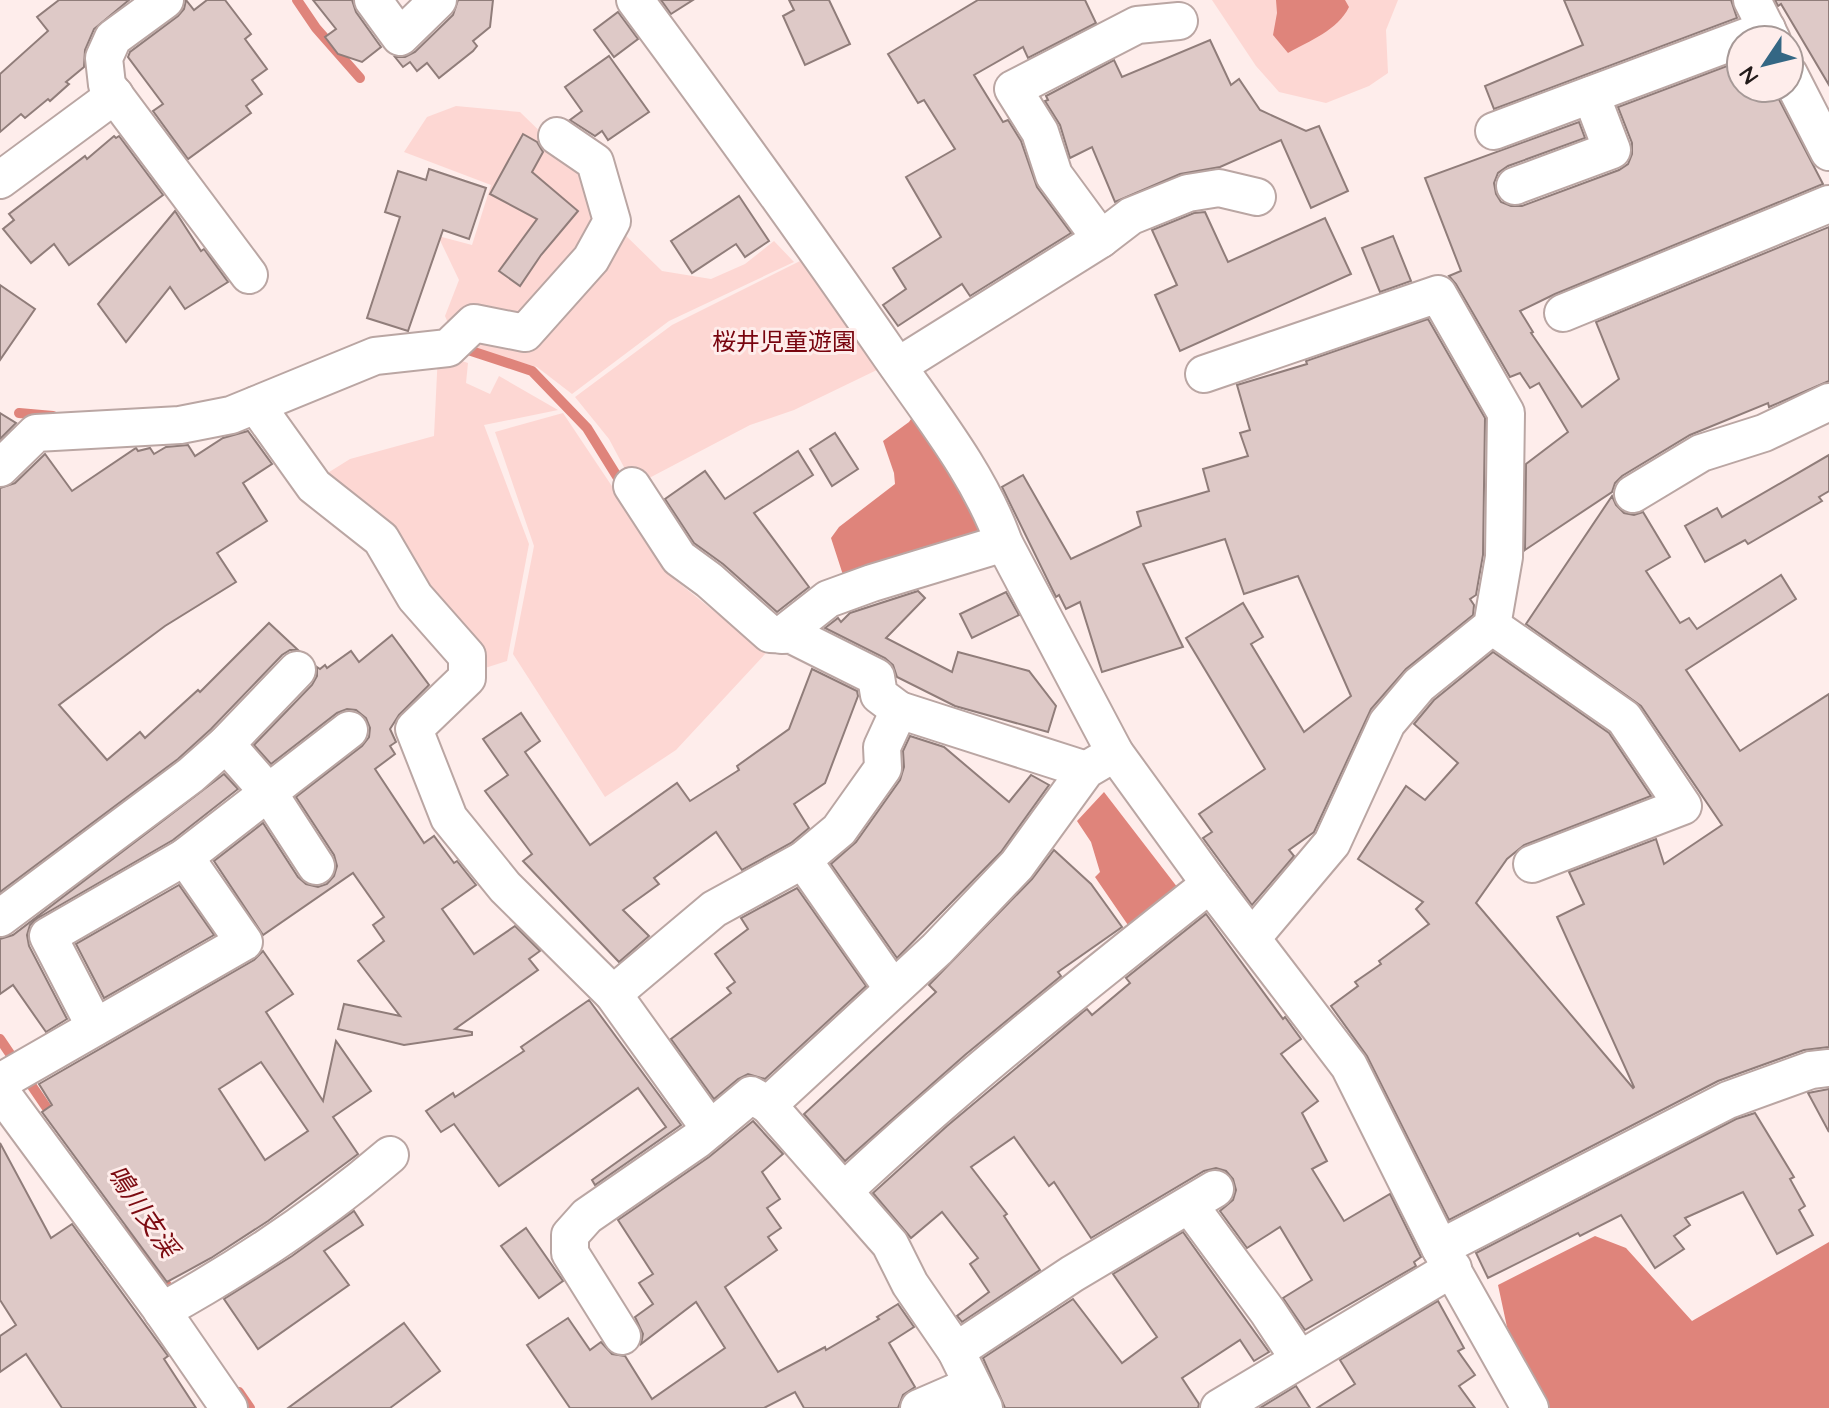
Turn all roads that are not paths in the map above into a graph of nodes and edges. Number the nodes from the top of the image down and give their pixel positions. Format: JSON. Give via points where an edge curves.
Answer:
{"nodes":[{"id":1,"x":165,"y":0,"type":"edge"},
{"id":2,"x":373,"y":0,"type":"edge"},
{"id":3,"x":438,"y":0,"type":"edge"},
{"id":4,"x":635,"y":0,"type":"edge"},
{"id":5,"x":1179,"y":21,"type":"dead end"},
{"id":6,"x":1764,"y":23,"type":"edge"},
{"id":7,"x":115,"y":95,"type":"junction"},
{"id":8,"x":1591,"y":95,"type":"junction"},
{"id":9,"x":1805,"y":101,"type":"edge"},
{"id":10,"x":1494,"y":131,"type":"dead end"},
{"id":11,"x":1825,"y":135,"type":"edge"},
{"id":12,"x":557,"y":136,"type":"dead end"},
{"id":13,"x":0,"y":180,"type":"edge"},
{"id":14,"x":1515,"y":186,"type":"dead end"},
{"id":15,"x":1257,"y":197,"type":"dead end"},
{"id":16,"x":1829,"y":204,"type":"edge"},
{"id":17,"x":1101,"y":239,"type":"junction"},
{"id":18,"x":249,"y":275,"type":"dead end"},
{"id":19,"x":1563,"y":313,"type":"dead end"},
{"id":20,"x":898,"y":366,"type":"junction"},
{"id":21,"x":1204,"y":374,"type":"dead end"},
{"id":22,"x":1829,"y":402,"type":"edge"},
{"id":23,"x":256,"y":405,"type":"junction"},
{"id":24,"x":0,"y":468,"type":"edge"},
{"id":25,"x":632,"y":486,"type":"dead end"},
{"id":26,"x":1633,"y":494,"type":"dead end"},
{"id":27,"x":1004,"y":543,"type":"junction"},
{"id":28,"x":1492,"y":626,"type":"junction"},
{"id":29,"x":782,"y":635,"type":"junction"},
{"id":30,"x":297,"y":670,"type":"dead end"},
{"id":31,"x":899,"y":710,"type":"junction"},
{"id":32,"x":349,"y":730,"type":"dead end"},
{"id":33,"x":226,"y":744,"type":"junction"},
{"id":34,"x":1101,"y":762,"type":"junction"},
{"id":35,"x":268,"y":792,"type":"junction"},
{"id":36,"x":185,"y":857,"type":"junction"},
{"id":37,"x":803,"y":860,"type":"junction"},
{"id":38,"x":1532,"y":864,"type":"dead end"},
{"id":39,"x":316,"y":866,"type":"dead end"},
{"id":40,"x":1210,"y":884,"type":"junction"},
{"id":41,"x":0,"y":918,"type":"edge"},
{"id":42,"x":1252,"y":938,"type":"junction"},
{"id":43,"x":893,"y":989,"type":"junction"},
{"id":44,"x":613,"y":994,"type":"junction"},
{"id":45,"x":95,"y":1027,"type":"junction"},
{"id":46,"x":1829,"y":1068,"type":"edge"},
{"id":47,"x":0,"y":1085,"type":"edge"},
{"id":48,"x":768,"y":1105,"type":"junction"},
{"id":49,"x":710,"y":1129,"type":"junction"},
{"id":50,"x":390,"y":1155,"type":"dead end"},
{"id":51,"x":845,"y":1190,"type":"junction"},
{"id":52,"x":1447,"y":1258,"type":"junction"},
{"id":53,"x":163,"y":1310,"type":"junction"},
{"id":54,"x":622,"y":1336,"type":"dead end"},
{"id":55,"x":956,"y":1351,"type":"junction"},
{"id":56,"x":1299,"y":1359,"type":"junction"},
{"id":57,"x":978,"y":1396,"type":"edge"},
{"id":58,"x":229,"y":1408,"type":"edge"},
{"id":59,"x":919,"y":1408,"type":"edge"},
{"id":60,"x":1219,"y":1408,"type":"edge"},
{"id":61,"x":1530,"y":1408,"type":"edge"}],
"edges":[{"from":1,"to":7,"type":"street","via":[[113,38],[104,58],[107,85]]},
{"from":2,"to":3,"type":"street","via":[[400,37]]},
{"from":4,"to":20,"type":"street"},
{"from":5,"to":17,"type":"street","via":[[1137,25],[1013,89],[1040,132],[1054,175]]},
{"from":6,"to":8,"type":"street"},
{"from":7,"to":13,"type":"street"},
{"from":7,"to":18,"type":"street"},
{"from":8,"to":10,"type":"street"},
{"from":8,"to":14,"type":"street","via":[[1612,150]]},
{"from":9,"to":11,"type":"street"},
{"from":12,"to":23,"type":"street","via":[[595,162],[612,221],[591,259],[525,333],[474,323],[458,338],[375,356]]},
{"from":15,"to":17,"type":"street","via":[[1219,188],[1188,193],[1131,216]]},
{"from":16,"to":19,"type":"street"},
{"from":17,"to":20,"type":"street"},
{"from":20,"to":27,"type":"street","via":[[987,503]]},
{"from":21,"to":28,"type":"street","via":[[1438,294],[1506,413],[1504,557]]},
{"from":22,"to":26,"type":"street","via":[[1764,433],[1701,453]]},
{"from":23,"to":24,"type":"street","via":[[180,425],[36,433]]},
{"from":23,"to":44,"type":"street","via":[[314,486],[381,539],[415,597],[467,656],[467,678],[414,729],[449,818],[505,887]]},
{"from":25,"to":29,"type":"street","via":[[679,558],[770,634]]},
{"from":27,"to":29,"type":"street","via":[[828,599]]},
{"from":27,"to":34,"type":"street"},
{"from":28,"to":38,"type":"street","via":[[1624,718],[1683,806]]},
{"from":28,"to":42,"type":"street","via":[[1419,685],[1387,723],[1332,843]]},
{"from":29,"to":31,"type":"street","via":[[792,635],[876,677],[879,695]]},
{"from":30,"to":33,"type":"street"},
{"from":31,"to":34,"type":"street"},
{"from":31,"to":37,"type":"street","via":[[882,747],[883,768],[839,830]]},
{"from":32,"to":35,"type":"street"},
{"from":33,"to":35,"type":"street"},
{"from":33,"to":41,"type":"street"},
{"from":34,"to":40,"type":"street"},
{"from":34,"to":43,"type":"street","via":[[1017,865]]},
{"from":35,"to":36,"type":"street"},
{"from":35,"to":39,"type":"street"},
{"from":36,"to":45,"type":"street","via":[[48,936]]},
{"from":36,"to":45,"type":"street","via":[[244,942]]},
{"from":37,"to":43,"type":"street"},
{"from":37,"to":44,"type":"street","via":[[714,909]]},
{"from":40,"to":42,"type":"street"},
{"from":40,"to":51,"type":"street","via":[[928,1112]]},
{"from":42,"to":52,"type":"street","via":[[1349,1066]]},
{"from":43,"to":48,"type":"street"},
{"from":44,"to":49,"type":"street"},
{"from":45,"to":47,"type":"street"},
{"from":46,"to":52,"type":"street","via":[[1728,1100]]},
{"from":47,"to":53,"type":"street"},
{"from":48,"to":49,"type":"street","via":[[751,1095]]},
{"from":48,"to":51,"type":"street"},
{"from":49,"to":54,"type":"street","via":[[587,1216],[570,1235],[570,1253]]},
{"from":50,"to":53,"type":"street","via":[[287,1235]]},
{"from":51,"to":55,"type":"street","via":[[890,1244]]},
{"from":52,"to":56,"type":"street"},
{"from":52,"to":61,"type":"street"},
{"from":53,"to":58,"type":"street"},
{"from":55,"to":56,"type":"street","via":[[1203,1197]]},
{"from":55,"to":57,"type":"street"},
{"from":56,"to":60,"type":"street"},
{"from":57,"to":59,"type":"street"}]}
